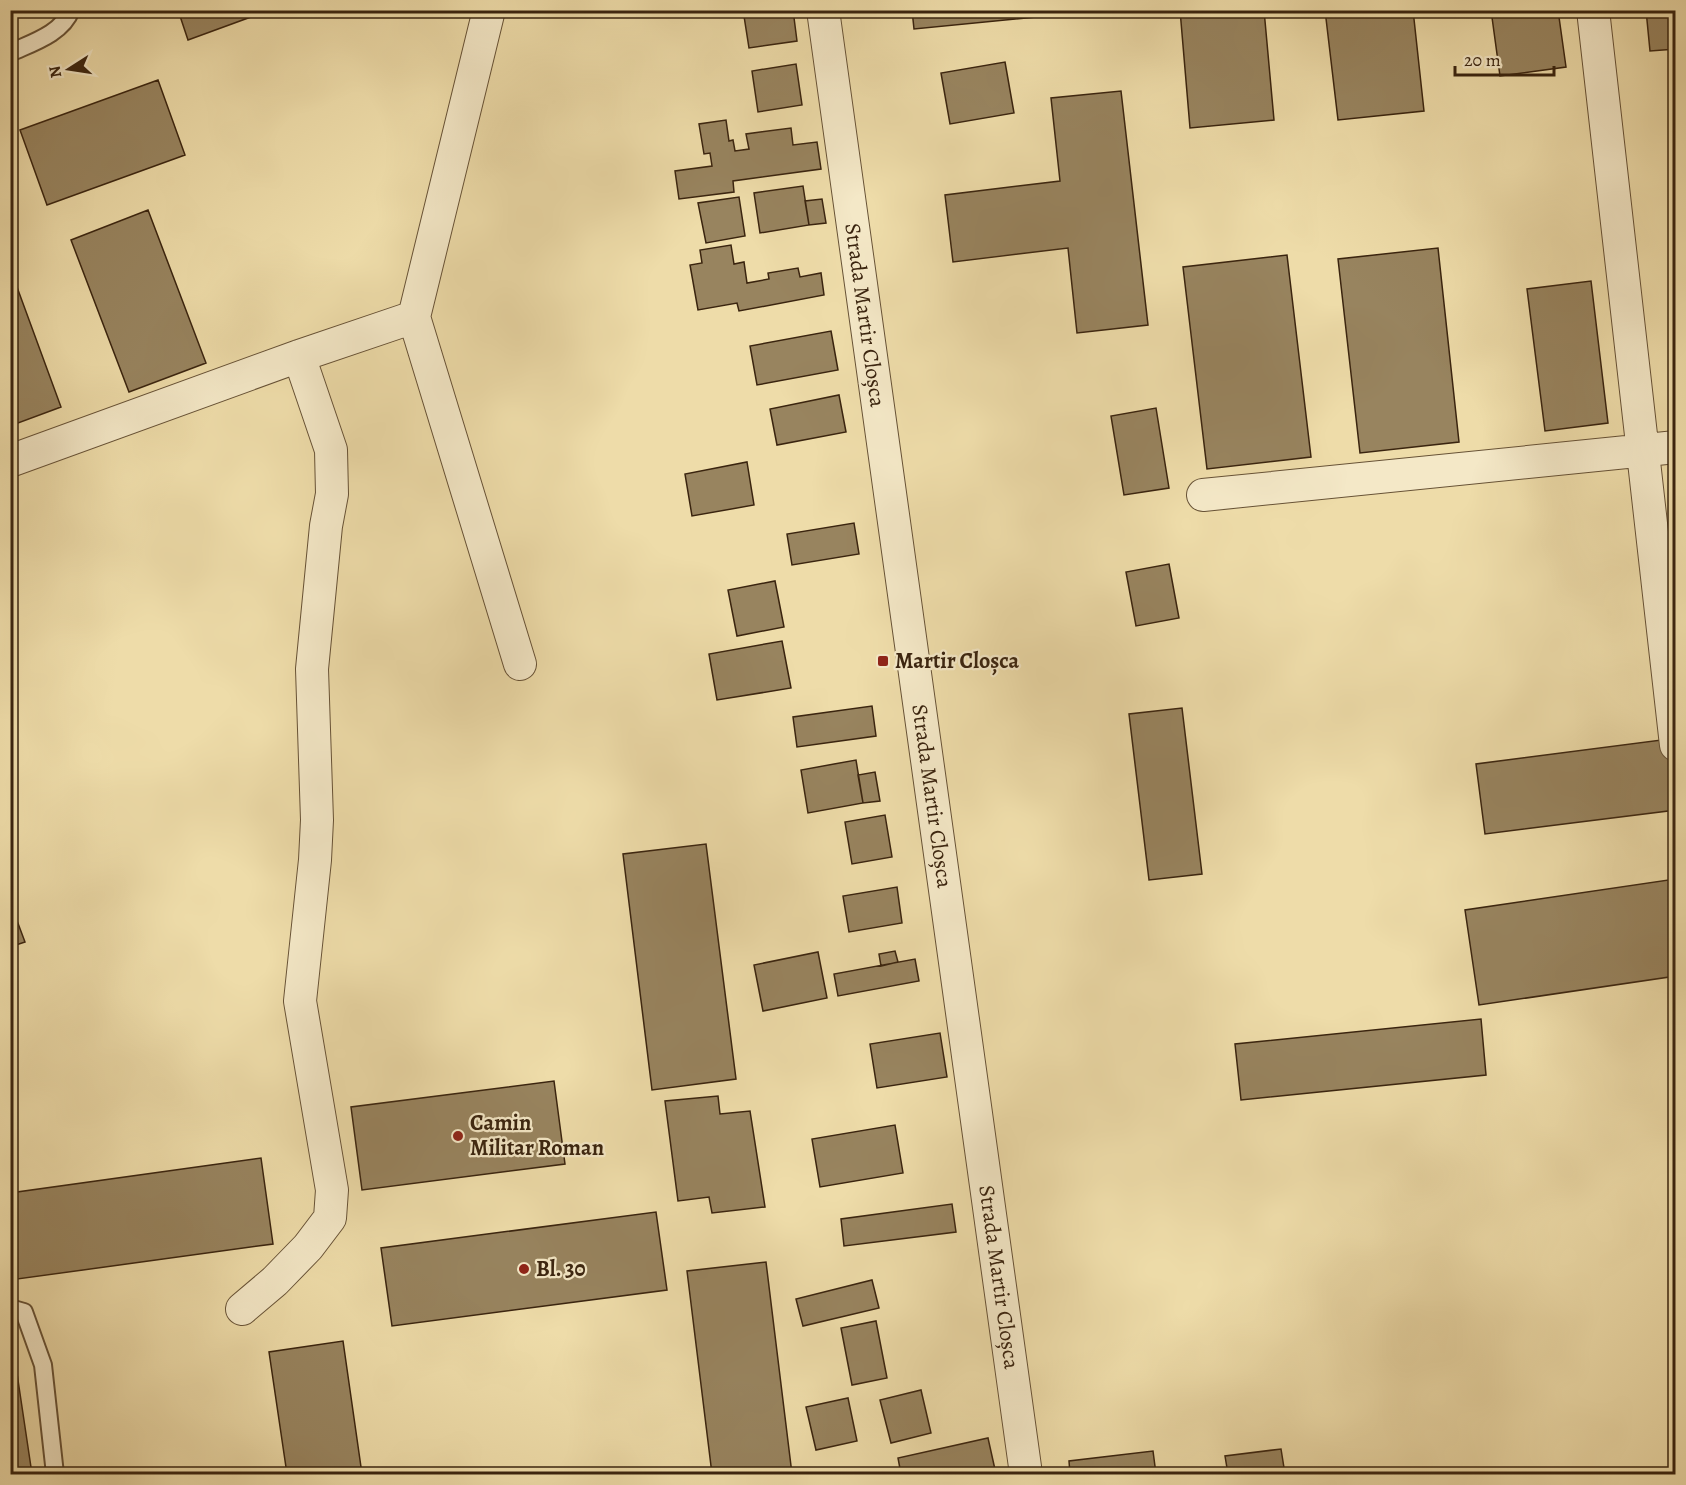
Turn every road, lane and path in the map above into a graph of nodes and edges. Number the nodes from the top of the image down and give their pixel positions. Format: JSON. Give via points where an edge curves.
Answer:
{"nodes":[{"id":1,"x":71,"y":10,"type":"edge"},
{"id":2,"x":489,"y":10,"type":"edge"},
{"id":3,"x":823,"y":10,"type":"edge"},
{"id":4,"x":1593,"y":10,"type":"edge"},
{"id":5,"x":10,"y":52,"type":"edge"},
{"id":6,"x":414,"y":317,"type":"junction"},
{"id":7,"x":299,"y":356,"type":"junction"},
{"id":8,"x":1676,"y":447,"type":"edge"},
{"id":9,"x":1642,"y":452,"type":"junction"},
{"id":10,"x":10,"y":461,"type":"edge"},
{"id":11,"x":1203,"y":495,"type":"dead end"},
{"id":12,"x":520,"y":664,"type":"dead end"},
{"id":13,"x":1676,"y":745,"type":"edge"},
{"id":14,"x":10,"y":1308,"type":"edge"},
{"id":15,"x":242,"y":1309,"type":"dead end"},
{"id":16,"x":55,"y":1474,"type":"edge"},
{"id":17,"x":1026,"y":1474,"type":"edge"}],
"edges":[{"from":1,"to":5,"type":"lane","via":[[51,33]]},
{"from":2,"to":6,"type":"street"},
{"from":3,"to":17,"type":"street","name":"Strada Martir Cloșca"},
{"from":4,"to":9,"type":"street"},
{"from":6,"to":7,"type":"street"},
{"from":6,"to":12,"type":"street"},
{"from":7,"to":10,"type":"street"},
{"from":7,"to":15,"type":"street","via":[[331,450],[332,494],[312,669],[315,860],[300,1001],[332,1190],[330,1218],[275,1281]]},
{"from":8,"to":9,"type":"street"},
{"from":9,"to":11,"type":"street"},
{"from":9,"to":13,"type":"street"},
{"from":14,"to":16,"type":"lane","via":[[24,1312],[43,1365]]}]}
